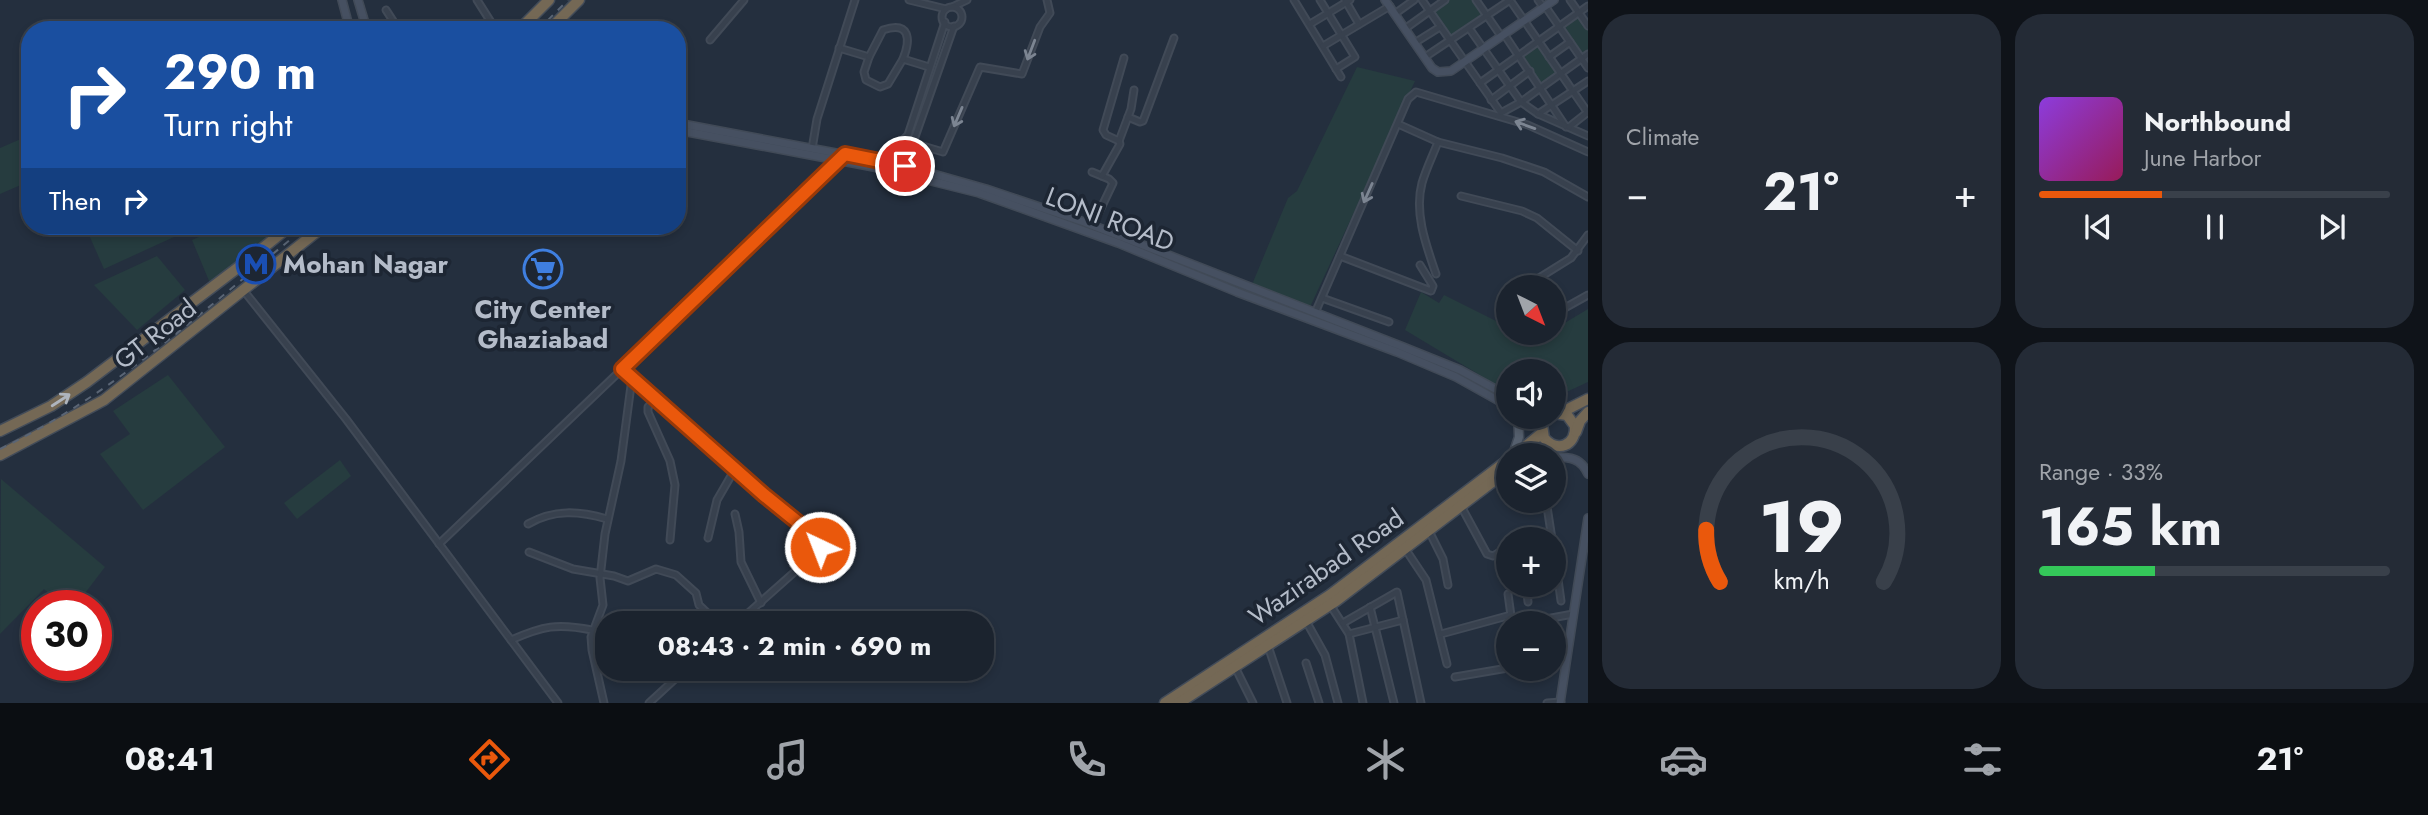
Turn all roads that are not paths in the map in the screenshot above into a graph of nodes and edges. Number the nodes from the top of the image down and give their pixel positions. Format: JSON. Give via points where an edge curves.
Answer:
{"nodes":[{"id":1,"x":342,"y":0,"type":"edge"},
{"id":2,"x":358,"y":0,"type":"edge"},
{"id":3,"x":477,"y":0,"type":"edge"},
{"id":4,"x":549,"y":0,"type":"edge"},
{"id":5,"x":579,"y":0,"type":"edge"},
{"id":6,"x":744,"y":0,"type":"edge"},
{"id":7,"x":855,"y":0,"type":"edge"},
{"id":8,"x":909,"y":0,"type":"edge"},
{"id":9,"x":967,"y":0,"type":"edge"},
{"id":10,"x":1047,"y":0,"type":"edge"},
{"id":11,"x":1320,"y":0,"type":"edge"},
{"id":12,"x":1414,"y":0,"type":"edge"},
{"id":13,"x":1422,"y":0,"type":"edge"},
{"id":14,"x":1446,"y":0,"type":"edge"},
{"id":15,"x":1477,"y":0,"type":"edge"},
{"id":16,"x":1510,"y":0,"type":"edge"},
{"id":17,"x":1554,"y":0,"type":"edge"},
{"id":18,"x":1570,"y":0,"type":"edge"},
{"id":19,"x":1297,"y":1,"type":"edge"},
{"id":20,"x":1347,"y":1,"type":"edge"},
{"id":21,"x":1387,"y":3,"type":"edge"},
{"id":22,"x":1542,"y":4,"type":"edge"},
{"id":23,"x":1588,"y":6,"type":"edge"},
{"id":24,"x":949,"y":8,"type":"junction"},
{"id":25,"x":386,"y":10,"type":"dead end"},
{"id":26,"x":1430,"y":11,"type":"junction"},
{"id":27,"x":1328,"y":13,"type":"junction"},
{"id":28,"x":1396,"y":13,"type":"junction"},
{"id":29,"x":1579,"y":13,"type":"junction"},
{"id":30,"x":1487,"y":16,"type":"junction"},
{"id":31,"x":348,"y":21,"type":"edge"},
{"id":32,"x":364,"y":21,"type":"edge"},
{"id":33,"x":393,"y":21,"type":"edge"},
{"id":34,"x":490,"y":21,"type":"edge"},
{"id":35,"x":528,"y":21,"type":"edge"},
{"id":36,"x":558,"y":21,"type":"edge"},
{"id":37,"x":1524,"y":21,"type":"junction"},
{"id":38,"x":944,"y":22,"type":"junction"},
{"id":39,"x":1310,"y":24,"type":"junction"},
{"id":40,"x":1359,"y":24,"type":"junction"},
{"id":41,"x":954,"y":26,"type":"junction"},
{"id":42,"x":1559,"y":26,"type":"junction"},
{"id":43,"x":1588,"y":26,"type":"edge"},
{"id":44,"x":1440,"y":27,"type":"junction"},
{"id":45,"x":1406,"y":28,"type":"junction"},
{"id":46,"x":1469,"y":28,"type":"junction"},
{"id":47,"x":1342,"y":35,"type":"junction"},
{"id":48,"x":1503,"y":35,"type":"junction"},
{"id":49,"x":1174,"y":38,"type":"dead end"},
{"id":50,"x":710,"y":40,"type":"dead end"},
{"id":51,"x":1450,"y":40,"type":"junction"},
{"id":52,"x":1538,"y":41,"type":"junction"},
{"id":53,"x":1416,"y":42,"type":"junction"},
{"id":54,"x":1570,"y":42,"type":"junction"},
{"id":55,"x":1323,"y":46,"type":"junction"},
{"id":56,"x":839,"y":48,"type":"junction"},
{"id":57,"x":1483,"y":49,"type":"junction"},
{"id":58,"x":1588,"y":54,"type":"edge"},
{"id":59,"x":1518,"y":55,"type":"junction"},
{"id":60,"x":869,"y":57,"type":"junction"},
{"id":61,"x":1425,"y":57,"type":"junction"},
{"id":62,"x":1549,"y":57,"type":"junction"},
{"id":63,"x":1124,"y":58,"type":"dead end"},
{"id":64,"x":903,"y":59,"type":"junction"},
{"id":65,"x":1581,"y":59,"type":"junction"},
{"id":66,"x":1464,"y":61,"type":"junction"},
{"id":67,"x":929,"y":67,"type":"junction"},
{"id":68,"x":1588,"y":68,"type":"edge"},
{"id":69,"x":1336,"y":69,"type":"junction"},
{"id":70,"x":1498,"y":70,"type":"junction"},
{"id":71,"x":1530,"y":71,"type":"junction"},
{"id":72,"x":1560,"y":74,"type":"junction"},
{"id":73,"x":1341,"y":77,"type":"dead end"},
{"id":74,"x":1588,"y":80,"type":"edge"},
{"id":75,"x":1480,"y":83,"type":"junction"},
{"id":76,"x":1510,"y":86,"type":"junction"},
{"id":77,"x":1541,"y":87,"type":"junction"},
{"id":78,"x":1134,"y":90,"type":"dead end"},
{"id":79,"x":1573,"y":91,"type":"junction"},
{"id":80,"x":1491,"y":100,"type":"junction"},
{"id":81,"x":1521,"y":102,"type":"junction"},
{"id":82,"x":1553,"y":104,"type":"junction"},
{"id":83,"x":1588,"y":113,"type":"edge"},
{"id":84,"x":1538,"y":114,"type":"junction"},
{"id":85,"x":1128,"y":117,"type":"junction"},
{"id":86,"x":1398,"y":124,"type":"junction"},
{"id":87,"x":686,"y":125,"type":"edge"},
{"id":88,"x":1567,"y":127,"type":"junction"},
{"id":89,"x":686,"y":131,"type":"edge"},
{"id":90,"x":723,"y":135,"type":"junction"},
{"id":91,"x":1588,"y":136,"type":"edge"},
{"id":92,"x":913,"y":141,"type":"junction"},
{"id":93,"x":1119,"y":141,"type":"junction"},
{"id":94,"x":1438,"y":142,"type":"junction"},
{"id":95,"x":904,"y":146,"type":"junction"},
{"id":96,"x":812,"y":149,"type":"junction"},
{"id":97,"x":1588,"y":152,"type":"edge"},
{"id":98,"x":843,"y":158,"type":"junction"},
{"id":99,"x":896,"y":164,"type":"junction"},
{"id":100,"x":905,"y":166,"type":"junction"},
{"id":101,"x":1092,"y":172,"type":"dead end"},
{"id":102,"x":1102,"y":176,"type":"junction"},
{"id":103,"x":1461,"y":196,"type":"dead end"},
{"id":104,"x":1588,"y":197,"type":"edge"},
{"id":105,"x":1093,"y":225,"type":"junction"},
{"id":106,"x":278,"y":235,"type":"edge"},
{"id":107,"x":313,"y":235,"type":"edge"},
{"id":108,"x":1588,"y":235,"type":"edge"},
{"id":109,"x":1578,"y":251,"type":"junction"},
{"id":110,"x":1340,"y":256,"type":"junction"},
{"id":111,"x":1420,"y":265,"type":"dead end"},
{"id":112,"x":1436,"y":274,"type":"dead end"},
{"id":113,"x":1544,"y":275,"type":"edge"},
{"id":114,"x":244,"y":291,"type":"junction"},
{"id":115,"x":1588,"y":295,"type":"edge"},
{"id":116,"x":1322,"y":298,"type":"junction"},
{"id":117,"x":1566,"y":307,"type":"edge"},
{"id":118,"x":1315,"y":313,"type":"junction"},
{"id":119,"x":1389,"y":322,"type":"dead end"},
{"id":120,"x":1408,"y":353,"type":"junction"},
{"id":121,"x":622,"y":369,"type":"junction"},
{"id":122,"x":632,"y":378,"type":"junction"},
{"id":123,"x":132,"y":379,"type":"junction"},
{"id":124,"x":1496,"y":390,"type":"edge"},
{"id":125,"x":136,"y":392,"type":"dead end"},
{"id":126,"x":1588,"y":398,"type":"edge"},
{"id":127,"x":656,"y":399,"type":"junction"},
{"id":128,"x":1496,"y":399,"type":"edge"},
{"id":129,"x":1566,"y":409,"type":"edge"},
{"id":130,"x":1588,"y":412,"type":"edge"},
{"id":131,"x":1566,"y":416,"type":"edge"},
{"id":132,"x":1540,"y":429,"type":"edge"},
{"id":133,"x":0,"y":431,"type":"edge"},
{"id":134,"x":1542,"y":431,"type":"junction"},
{"id":135,"x":1576,"y":433,"type":"junction"},
{"id":136,"x":1528,"y":443,"type":"edge"},
{"id":137,"x":1550,"y":443,"type":"edge"},
{"id":138,"x":1566,"y":445,"type":"edge"},
{"id":139,"x":0,"y":455,"type":"edge"},
{"id":140,"x":1566,"y":458,"type":"edge"},
{"id":141,"x":735,"y":469,"type":"junction"},
{"id":142,"x":1496,"y":470,"type":"edge"},
{"id":143,"x":1588,"y":474,"type":"edge"},
{"id":144,"x":1496,"y":479,"type":"edge"},
{"id":145,"x":1461,"y":506,"type":"junction"},
{"id":146,"x":735,"y":514,"type":"dead end"},
{"id":147,"x":1588,"y":518,"type":"edge"},
{"id":148,"x":607,"y":519,"type":"junction"},
{"id":149,"x":528,"y":524,"type":"dead end"},
{"id":150,"x":1429,"y":531,"type":"junction"},
{"id":151,"x":708,"y":538,"type":"dead end"},
{"id":152,"x":670,"y":540,"type":"dead end"},
{"id":153,"x":439,"y":544,"type":"junction"},
{"id":154,"x":1402,"y":545,"type":"junction"},
{"id":155,"x":529,"y":552,"type":"dead end"},
{"id":156,"x":1496,"y":554,"type":"edge"},
{"id":157,"x":601,"y":574,"type":"junction"},
{"id":158,"x":1448,"y":585,"type":"dead end"},
{"id":159,"x":1527,"y":597,"type":"edge"},
{"id":160,"x":1560,"y":597,"type":"edge"},
{"id":161,"x":1327,"y":601,"type":"junction"},
{"id":162,"x":1561,"y":601,"type":"dead end"},
{"id":163,"x":1528,"y":602,"type":"dead end"},
{"id":164,"x":761,"y":603,"type":"junction"},
{"id":165,"x":1370,"y":607,"type":"junction"},
{"id":166,"x":705,"y":611,"type":"edge"},
{"id":167,"x":751,"y":611,"type":"edge"},
{"id":168,"x":1573,"y":614,"type":"junction"},
{"id":169,"x":1566,"y":615,"type":"edge"},
{"id":170,"x":1496,"y":619,"type":"edge"},
{"id":171,"x":1404,"y":620,"type":"junction"},
{"id":172,"x":1306,"y":621,"type":"junction"},
{"id":173,"x":1343,"y":622,"type":"junction"},
{"id":174,"x":1376,"y":627,"type":"junction"},
{"id":175,"x":592,"y":631,"type":"junction"},
{"id":176,"x":1349,"y":634,"type":"junction"},
{"id":177,"x":1441,"y":634,"type":"junction"},
{"id":178,"x":511,"y":640,"type":"junction"},
{"id":179,"x":1566,"y":644,"type":"edge"},
{"id":180,"x":1569,"y":644,"type":"junction"},
{"id":181,"x":1267,"y":646,"type":"junction"},
{"id":182,"x":1306,"y":663,"type":"dead end"},
{"id":183,"x":1447,"y":664,"type":"dead end"},
{"id":184,"x":1236,"y":667,"type":"junction"},
{"id":185,"x":1496,"y":670,"type":"edge"},
{"id":186,"x":1455,"y":677,"type":"dead end"},
{"id":187,"x":673,"y":681,"type":"edge"},
{"id":188,"x":1560,"y":702,"type":"edge"},
{"id":189,"x":558,"y":703,"type":"edge"},
{"id":190,"x":604,"y":703,"type":"edge"},
{"id":191,"x":649,"y":703,"type":"edge"},
{"id":192,"x":1165,"y":703,"type":"edge"},
{"id":193,"x":1179,"y":703,"type":"edge"},
{"id":194,"x":1253,"y":703,"type":"edge"},
{"id":195,"x":1287,"y":703,"type":"edge"},
{"id":196,"x":1319,"y":703,"type":"edge"},
{"id":197,"x":1338,"y":703,"type":"edge"},
{"id":198,"x":1363,"y":703,"type":"edge"},
{"id":199,"x":1394,"y":703,"type":"edge"},
{"id":200,"x":1421,"y":703,"type":"edge"},
{"id":201,"x":1547,"y":703,"type":"edge"}],
"edges":[{"from":1,"to":31,"type":"street"},
{"from":2,"to":32,"type":"street"},
{"from":3,"to":34,"type":"street"},
{"from":4,"to":35,"type":"highway"},
{"from":5,"to":36,"type":"highway"},
{"from":6,"to":50,"type":"street"},
{"from":7,"to":56,"type":"street"},
{"from":8,"to":24,"type":"street"},
{"from":9,"to":24,"type":"street"},
{"from":10,"to":92,"type":"street","one_way":true,"via":[[1050,13],[1021,74],[980,67],[943,152]]},
{"from":11,"to":27,"type":"street"},
{"from":12,"to":28,"type":"street"},
{"from":13,"to":26,"type":"street"},
{"from":14,"to":26,"type":"street"},
{"from":15,"to":30,"type":"street"},
{"from":16,"to":30,"type":"street"},
{"from":16,"to":37,"type":"street"},
{"from":17,"to":22,"type":"street"},
{"from":18,"to":29,"type":"street"},
{"from":19,"to":39,"type":"street"},
{"from":20,"to":27,"type":"street"},
{"from":20,"to":40,"type":"street"},
{"from":21,"to":28,"type":"street"},
{"from":21,"to":40,"type":"street"},
{"from":22,"to":37,"type":"street"},
{"from":22,"to":42,"type":"street"},
{"from":23,"to":29,"type":"street"},
{"from":24,"to":38,"type":"street"},
{"from":24,"to":41,"type":"street","via":[[958,9],[962,17]]},
{"from":25,"to":33,"type":"street"},
{"from":26,"to":44,"type":"street"},
{"from":26,"to":45,"type":"street"},
{"from":27,"to":39,"type":"street"},
{"from":27,"to":47,"type":"street"},
{"from":28,"to":45,"type":"street"},
{"from":29,"to":42,"type":"street"},
{"from":29,"to":43,"type":"street"},
{"from":30,"to":46,"type":"street"},
{"from":30,"to":48,"type":"street"},
{"from":37,"to":48,"type":"street"},
{"from":37,"to":52,"type":"street"},
{"from":38,"to":41,"type":"street"},
{"from":38,"to":67,"type":"street"},
{"from":39,"to":55,"type":"street"},
{"from":40,"to":47,"type":"street"},
{"from":41,"to":92,"type":"street"},
{"from":42,"to":52,"type":"street"},
{"from":42,"to":54,"type":"street"},
{"from":44,"to":51,"type":"street"},
{"from":44,"to":53,"type":"street"},
{"from":45,"to":53,"type":"street"},
{"from":46,"to":51,"type":"street"},
{"from":46,"to":57,"type":"street"},
{"from":47,"to":55,"type":"street"},
{"from":47,"to":69,"type":"street","via":[[1355,57]]},
{"from":48,"to":57,"type":"street"},
{"from":48,"to":59,"type":"street"},
{"from":49,"to":85,"type":"street","via":[[1144,119]]},
{"from":51,"to":61,"type":"street"},
{"from":51,"to":66,"type":"street"},
{"from":52,"to":59,"type":"street"},
{"from":52,"to":62,"type":"street"},
{"from":53,"to":61,"type":"street"},
{"from":54,"to":62,"type":"street"},
{"from":54,"to":65,"type":"street"},
{"from":55,"to":69,"type":"street"},
{"from":56,"to":60,"type":"street"},
{"from":56,"to":96,"type":"street"},
{"from":57,"to":66,"type":"street"},
{"from":57,"to":70,"type":"street"},
{"from":58,"to":65,"type":"street"},
{"from":59,"to":70,"type":"street"},
{"from":59,"to":71,"type":"street"},
{"from":60,"to":64,"type":"street","via":[[866,80],[880,87],[888,84]]},
{"from":60,"to":64,"type":"street","via":[[883,30],[891,27],[901,28],[909,40]]},
{"from":61,"to":66,"type":"street","via":[[1432,68],[1444,73]]},
{"from":62,"to":72,"type":"street"},
{"from":63,"to":93,"type":"street","via":[[1103,130]]},
{"from":64,"to":67,"type":"street"},
{"from":65,"to":68,"type":"street"},
{"from":65,"to":72,"type":"street"},
{"from":66,"to":75,"type":"street"},
{"from":67,"to":92,"type":"street"},
{"from":69,"to":73,"type":"street"},
{"from":70,"to":75,"type":"street"},
{"from":70,"to":76,"type":"street"},
{"from":71,"to":76,"type":"street"},
{"from":71,"to":77,"type":"street"},
{"from":72,"to":77,"type":"street"},
{"from":72,"to":79,"type":"street"},
{"from":74,"to":79,"type":"street"},
{"from":75,"to":80,"type":"street"},
{"from":76,"to":80,"type":"street"},
{"from":76,"to":81,"type":"street"},
{"from":77,"to":81,"type":"street"},
{"from":77,"to":82,"type":"street"},
{"from":78,"to":85,"type":"street"},
{"from":79,"to":82,"type":"street"},
{"from":79,"to":83,"type":"street"},
{"from":80,"to":81,"type":"street","via":[[1501,113]]},
{"from":81,"to":84,"type":"street"},
{"from":82,"to":84,"type":"street"},
{"from":82,"to":88,"type":"street"},
{"from":83,"to":88,"type":"street"},
{"from":84,"to":88,"type":"street"},
{"from":85,"to":93,"type":"street"},
{"from":86,"to":94,"type":"street"},
{"from":97,"to":86,"type":"street","one_way":true,"via":[[1528,125],[1419,92],[1408,99]]},
{"from":86,"to":110,"type":"street","one_way":true},
{"from":87,"to":90,"type":"street","name":"LONI ROAD"},
{"from":88,"to":91,"type":"street"},
{"from":89,"to":90,"type":"street","name":"LONI ROAD"},
{"from":90,"to":96,"type":"street","name":"LONI ROAD"},
{"from":90,"to":98,"type":"street","name":"LONI ROAD"},
{"from":92,"to":95,"type":"street"},
{"from":92,"to":95,"type":"street","via":[[903,140]]},
{"from":92,"to":100,"type":"street"},
{"from":93,"to":102,"type":"street","via":[[1120,147]]},
{"from":94,"to":104,"type":"street","via":[[1524,165]]},
{"from":94,"to":112,"type":"street","via":[[1420,197],[1421,226]]},
{"from":95,"to":99,"type":"street"},
{"from":96,"to":98,"type":"street","name":"LONI ROAD"},
{"from":98,"to":99,"type":"street","name":"LONI ROAD"},
{"from":98,"to":120,"type":"street","name":"LONI ROAD","via":[[1027,209]]},
{"from":98,"to":121,"type":"street"},
{"from":99,"to":100,"type":"street","name":"LONI ROAD"},
{"from":100,"to":105,"type":"street","name":"LONI ROAD"},
{"from":101,"to":102,"type":"street"},
{"from":102,"to":105,"type":"street","via":[[1113,183]]},
{"from":103,"to":109,"type":"street","via":[[1537,218]]},
{"from":105,"to":118,"type":"street","name":"LONI ROAD"},
{"from":133,"to":106,"type":"highway","name":"GT Road","one_way":true,"via":[[88,382]]},
{"from":107,"to":114,"type":"highway","name":"GT Road"},
{"from":108,"to":109,"type":"street"},
{"from":109,"to":113,"type":"street"},
{"from":110,"to":111,"type":"street","via":[[1431,291],[1433,286]]},
{"from":110,"to":116,"type":"street"},
{"from":114,"to":123,"type":"highway","name":"GT Road"},
{"from":114,"to":153,"type":"street"},
{"from":115,"to":117,"type":"street"},
{"from":116,"to":118,"type":"street"},
{"from":116,"to":119,"type":"street"},
{"from":118,"to":120,"type":"street","name":"LONI ROAD"},
{"from":120,"to":124,"type":"street","name":"LONI ROAD","via":[[1460,370]]},
{"from":120,"to":128,"type":"street","name":"LONI ROAD"},
{"from":121,"to":122,"type":"street"},
{"from":121,"to":153,"type":"street"},
{"from":122,"to":127,"type":"street"},
{"from":122,"to":148,"type":"street","via":[[621,461]]},
{"from":123,"to":125,"type":"highway"},
{"from":123,"to":139,"type":"highway","name":"GT Road","via":[[104,400]]},
{"from":126,"to":129,"type":"highway"},
{"from":127,"to":141,"type":"street"},
{"from":127,"to":152,"type":"street","via":[[648,412],[670,461],[675,485]]},
{"from":130,"to":135,"type":"highway"},
{"from":131,"to":135,"type":"highway","via":[[1573,419]]},
{"from":132,"to":134,"type":"street"},
{"from":134,"to":136,"type":"highway"},
{"from":134,"to":137,"type":"highway"},
{"from":135,"to":138,"type":"highway"},
{"from":140,"to":143,"type":"street","via":[[1584,466]]},
{"from":141,"to":151,"type":"street","via":[[718,500]]},
{"from":141,"to":164,"type":"street","via":[[820,541],[817,552]]},
{"from":142,"to":154,"type":"highway","name":"Wazirabad Road"},
{"from":144,"to":145,"type":"highway","name":"Wazirabad Road"},
{"from":145,"to":150,"type":"highway","name":"Wazirabad Road"},
{"from":145,"to":156,"type":"street","via":[[1487,554]]},
{"from":146,"to":164,"type":"street","via":[[741,562]]},
{"from":147,"to":168,"type":"street"},
{"from":148,"to":149,"type":"street","via":[[585,513],[552,513]]},
{"from":148,"to":157,"type":"street"},
{"from":150,"to":154,"type":"highway","name":"Wazirabad Road"},
{"from":150,"to":158,"type":"street","via":[[1443,559]]},
{"from":153,"to":178,"type":"street"},
{"from":154,"to":161,"type":"highway","name":"Wazirabad Road"},
{"from":154,"to":177,"type":"street","via":[[1426,580]]},
{"from":155,"to":157,"type":"street"},
{"from":157,"to":166,"type":"street","via":[[628,581],[656,569],[676,575],[696,593]]},
{"from":157,"to":175,"type":"street","via":[[604,605]]},
{"from":159,"to":163,"type":"street"},
{"from":160,"to":162,"type":"street"},
{"from":161,"to":172,"type":"highway","name":"Wazirabad Road"},
{"from":161,"to":173,"type":"street"},
{"from":161,"to":192,"type":"highway","name":"Wazirabad Road"},
{"from":164,"to":167,"type":"street"},
{"from":165,"to":171,"type":"street","via":[[1397,592]]},
{"from":165,"to":173,"type":"street"},
{"from":165,"to":174,"type":"street"},
{"from":168,"to":169,"type":"street"},
{"from":168,"to":180,"type":"street"},
{"from":170,"to":177,"type":"street"},
{"from":171,"to":174,"type":"street"},
{"from":171,"to":200,"type":"street"},
{"from":172,"to":181,"type":"highway","name":"Wazirabad Road"},
{"from":172,"to":197,"type":"street","via":[[1325,655]]},
{"from":173,"to":176,"type":"street"},
{"from":174,"to":176,"type":"street"},
{"from":174,"to":199,"type":"street"},
{"from":175,"to":178,"type":"street","via":[[546,626]]},
{"from":175,"to":190,"type":"street"},
{"from":176,"to":198,"type":"street"},
{"from":177,"to":183,"type":"street"},
{"from":178,"to":189,"type":"street"},
{"from":179,"to":180,"type":"street"},
{"from":180,"to":188,"type":"street"},
{"from":181,"to":184,"type":"highway","name":"Wazirabad Road"},
{"from":181,"to":195,"type":"street"},
{"from":182,"to":196,"type":"street"},
{"from":184,"to":193,"type":"highway","name":"Wazirabad Road"},
{"from":184,"to":194,"type":"street"},
{"from":185,"to":186,"type":"street"},
{"from":187,"to":191,"type":"street"},
{"from":188,"to":201,"type":"street"}]}
